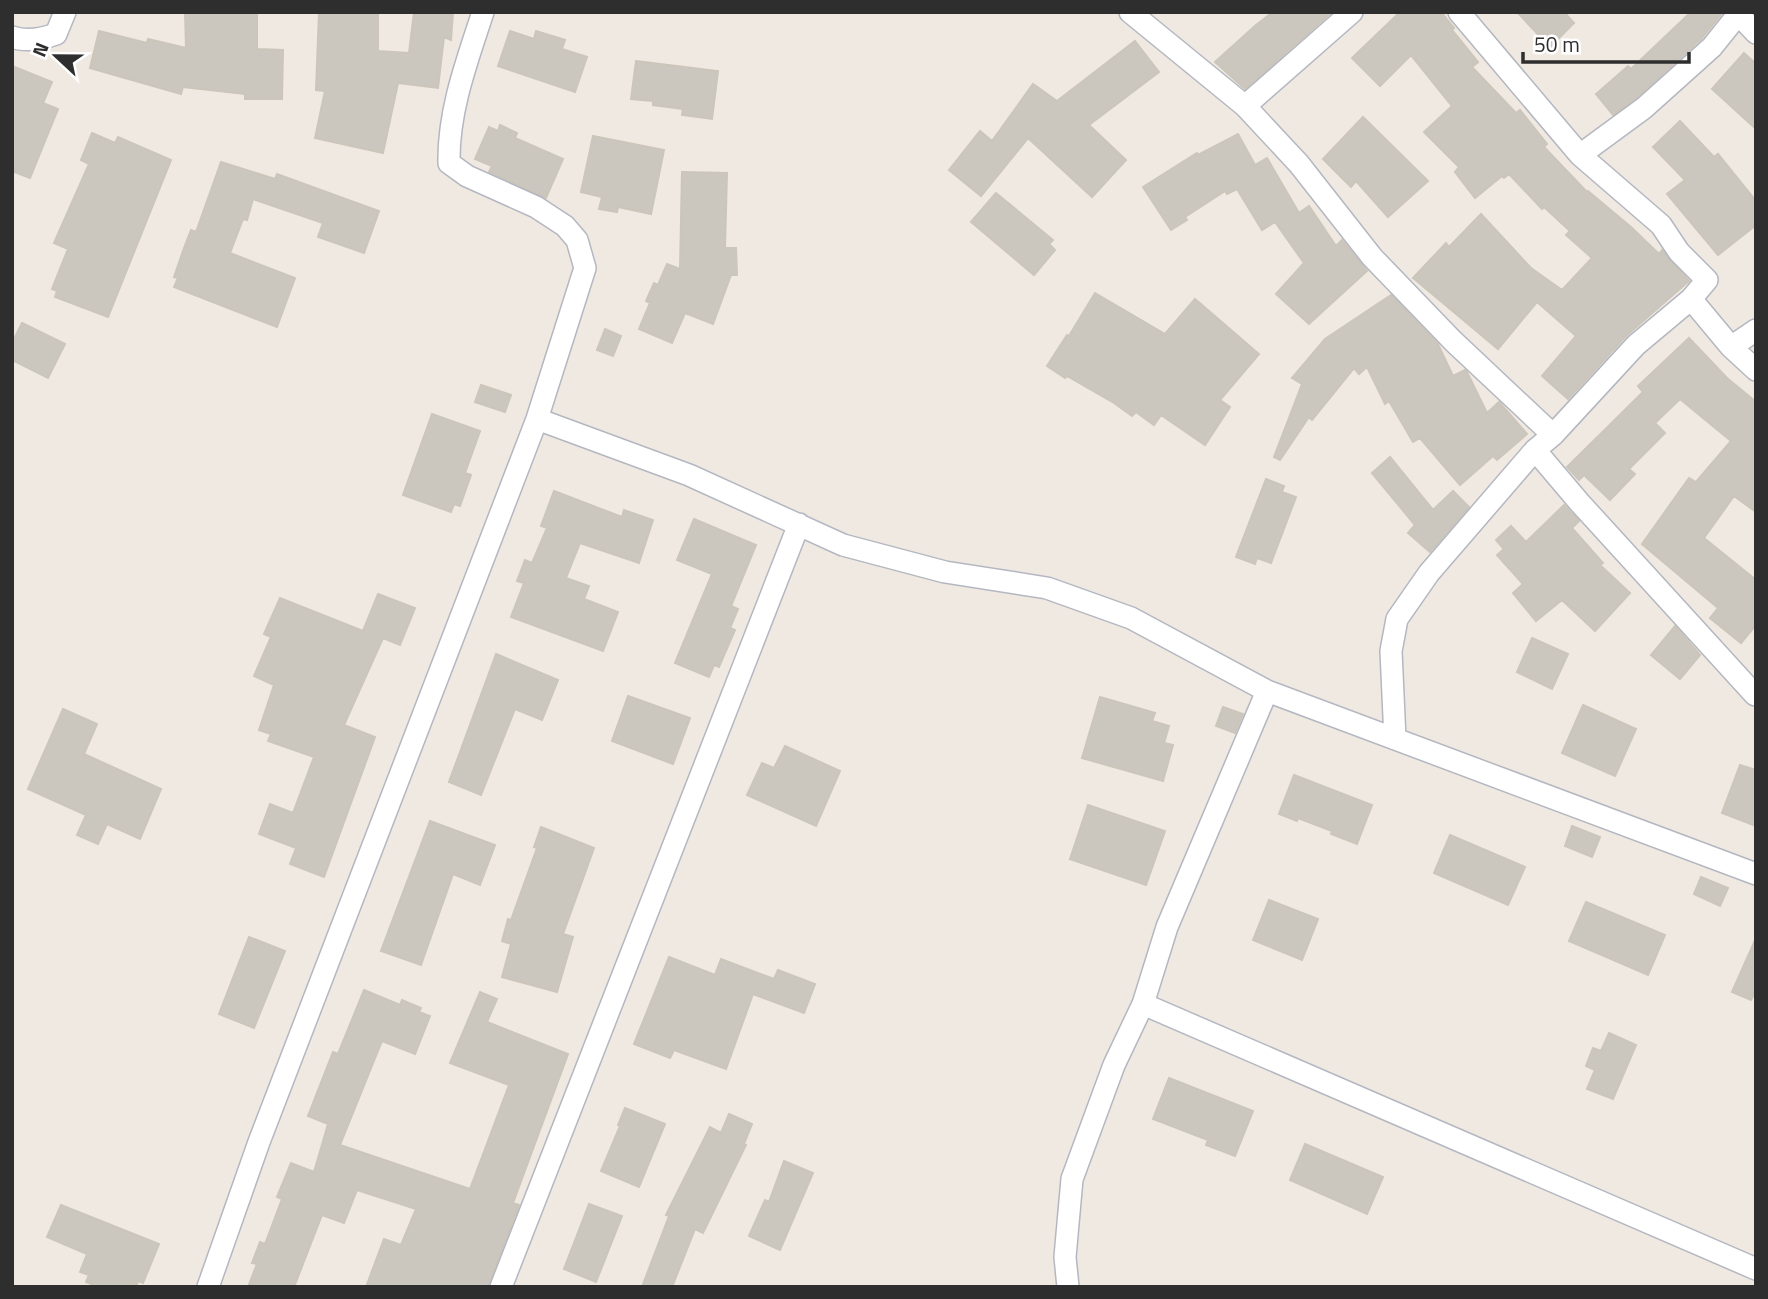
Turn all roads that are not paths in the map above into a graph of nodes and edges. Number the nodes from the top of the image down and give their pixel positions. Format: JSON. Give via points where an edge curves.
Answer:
{"nodes":[{"id":1,"x":65,"y":12,"type":"edge"},
{"id":2,"x":483,"y":12,"type":"edge"},
{"id":3,"x":1130,"y":12,"type":"edge"},
{"id":4,"x":1352,"y":12,"type":"edge"},
{"id":5,"x":1459,"y":12,"type":"edge"},
{"id":6,"x":1739,"y":13,"type":"edge"},
{"id":7,"x":1756,"y":33,"type":"edge"},
{"id":8,"x":12,"y":37,"type":"edge"},
{"id":9,"x":1245,"y":106,"type":"junction"},
{"id":10,"x":1580,"y":155,"type":"junction"},
{"id":11,"x":1691,"y":299,"type":"junction"},
{"id":12,"x":1756,"y":330,"type":"edge"},
{"id":13,"x":1731,"y":348,"type":"junction"},
{"id":14,"x":1756,"y":370,"type":"edge"},
{"id":15,"x":537,"y":419,"type":"junction"},
{"id":16,"x":1553,"y":435,"type":"junction"},
{"id":17,"x":1535,"y":450,"type":"junction"},
{"id":18,"x":799,"y":524,"type":"junction"},
{"id":19,"x":1267,"y":691,"type":"junction"},
{"id":20,"x":1755,"y":695,"type":"edge"},
{"id":21,"x":1395,"y":739,"type":"junction"},
{"id":22,"x":1756,"y":874,"type":"edge"},
{"id":23,"x":1143,"y":1004,"type":"junction"},
{"id":24,"x":1756,"y":1269,"type":"edge"},
{"id":25,"x":208,"y":1287,"type":"edge"},
{"id":26,"x":501,"y":1287,"type":"edge"},
{"id":27,"x":1068,"y":1287,"type":"edge"}],
"edges":[{"from":1,"to":8,"type":"street","via":[[56,34],[22,40]]},
{"from":2,"to":15,"type":"street","via":[[448,137],[449,163],[565,226],[577,240],[585,268]]},
{"from":3,"to":9,"type":"street"},
{"from":4,"to":9,"type":"street"},
{"from":5,"to":10,"type":"street"},
{"from":6,"to":7,"type":"street"},
{"from":6,"to":10,"type":"street","via":[[1712,47],[1644,108]]},
{"from":9,"to":16,"type":"street","via":[[1299,164],[1372,257]]},
{"from":10,"to":11,"type":"street","via":[[1661,225],[1679,252],[1707,280]]},
{"from":11,"to":13,"type":"street"},
{"from":11,"to":16,"type":"street","via":[[1636,345]]},
{"from":12,"to":13,"type":"street"},
{"from":13,"to":14,"type":"street"},
{"from":15,"to":18,"type":"street","via":[[689,475]]},
{"from":15,"to":25,"type":"street","via":[[264,1129]]},
{"from":16,"to":17,"type":"street"},
{"from":17,"to":20,"type":"street"},
{"from":17,"to":21,"type":"street","via":[[1429,573],[1397,619],[1391,651]]},
{"from":18,"to":19,"type":"street","via":[[843,545],[944,572],[1059,592],[1131,618]]},
{"from":18,"to":26,"type":"street"},
{"from":19,"to":21,"type":"street"},
{"from":19,"to":23,"type":"street","via":[[1167,928]]},
{"from":21,"to":22,"type":"street"},
{"from":23,"to":24,"type":"street"},
{"from":23,"to":27,"type":"street","via":[[1114,1065],[1072,1179],[1065,1257]]}]}
